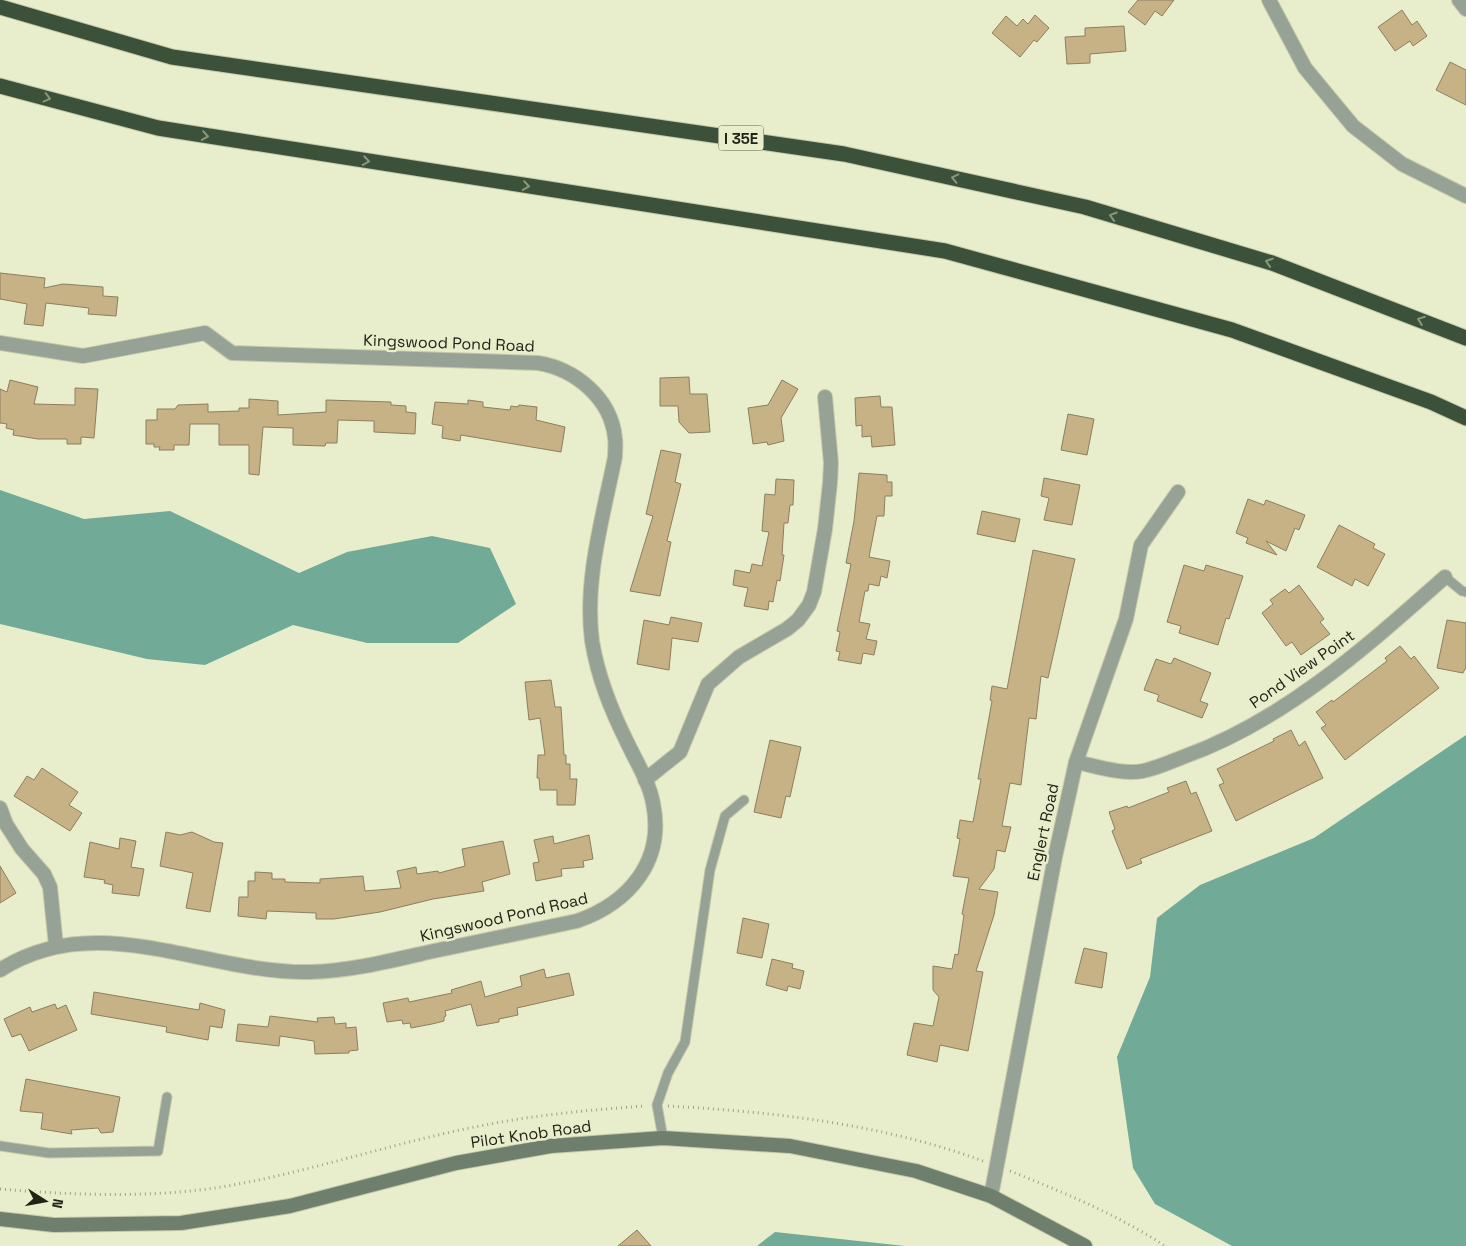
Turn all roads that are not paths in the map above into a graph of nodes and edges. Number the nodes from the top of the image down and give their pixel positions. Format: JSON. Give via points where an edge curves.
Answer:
{"nodes":[{"id":1,"x":1269,"y":0,"type":"edge"},
{"id":2,"x":1459,"y":0,"type":"edge"},
{"id":3,"x":0,"y":7,"type":"edge"},
{"id":4,"x":1466,"y":9,"type":"edge"},
{"id":5,"x":0,"y":86,"type":"edge"},
{"id":6,"x":1466,"y":196,"type":"edge"},
{"id":7,"x":1466,"y":338,"type":"edge"},
{"id":8,"x":0,"y":343,"type":"edge"},
{"id":9,"x":825,"y":397,"type":"dead end"},
{"id":10,"x":1466,"y":418,"type":"edge"},
{"id":11,"x":1178,"y":492,"type":"dead end"},
{"id":12,"x":1445,"y":577,"type":"joint"},
{"id":13,"x":1466,"y":592,"type":"edge"},
{"id":14,"x":1076,"y":762,"type":"junction"},
{"id":15,"x":645,"y":780,"type":"junction"},
{"id":16,"x":744,"y":800,"type":"dead end"},
{"id":17,"x":0,"y":808,"type":"edge"},
{"id":18,"x":56,"y":946,"type":"junction"},
{"id":19,"x":0,"y":970,"type":"edge"},
{"id":20,"x":167,"y":1097,"type":"dead end"},
{"id":21,"x":663,"y":1138,"type":"junction"},
{"id":22,"x":0,"y":1146,"type":"edge"},
{"id":23,"x":991,"y":1196,"type":"junction"},
{"id":24,"x":0,"y":1219,"type":"edge"},
{"id":25,"x":1085,"y":1246,"type":"edge"}],
"edges":[{"from":1,"to":6,"type":"street","via":[[1305,68],[1353,126],[1402,164]]},
{"from":2,"to":4,"type":"street"},
{"from":7,"to":3,"type":"highway","number":"I 35E","one_way":true,"via":[[1272,263],[1085,207],[844,154],[172,57]]},
{"from":5,"to":10,"type":"highway","one_way":true,"via":[[158,128],[945,251],[1232,330],[1431,402]]},
{"from":8,"to":15,"type":"street","name":"Kingswood Pond Road","via":[[83,356],[205,334],[232,353],[538,363],[566,371],[589,388],[613,429],[615,457],[595,557],[591,598],[592,640],[607,701]]},
{"from":9,"to":15,"type":"street","via":[[830,483],[825,529],[809,605],[787,629],[739,658],[708,684],[680,752]]},
{"from":11,"to":14,"type":"street","name":"Englert Road","via":[[1141,545],[1126,619]]},
{"from":12,"to":13,"type":"lane"},
{"from":12,"to":14,"type":"street","name":"Pond View Point","via":[[1387,629],[1297,698],[1204,750],[1142,771],[1114,770]]},
{"from":14,"to":23,"type":"street","name":"Englert Road"},
{"from":15,"to":18,"type":"street","name":"Kingswood Pond Road","via":[[653,802],[655,824],[652,846],[640,877],[612,905],[577,920],[371,965],[309,972],[245,966],[111,942]]},
{"from":16,"to":21,"type":"lane","via":[[725,816],[710,870],[685,1042],[668,1074],[657,1105]]},
{"from":17,"to":18,"type":"street","via":[[6,824],[44,874],[50,887]]},
{"from":18,"to":19,"type":"street","name":"Kingswood Pond Road","via":[[21,958]]},
{"from":20,"to":22,"type":"lane","via":[[158,1151],[49,1153]]},
{"from":21,"to":23,"type":"main road","name":"Pilot Knob Road","via":[[790,1146],[916,1171]]},
{"from":21,"to":24,"type":"main road","name":"Pilot Knob Road","via":[[551,1146],[456,1163],[290,1206],[181,1223],[54,1225]]},
{"from":23,"to":25,"type":"main road","name":"Pilot Knob Road"}]}
